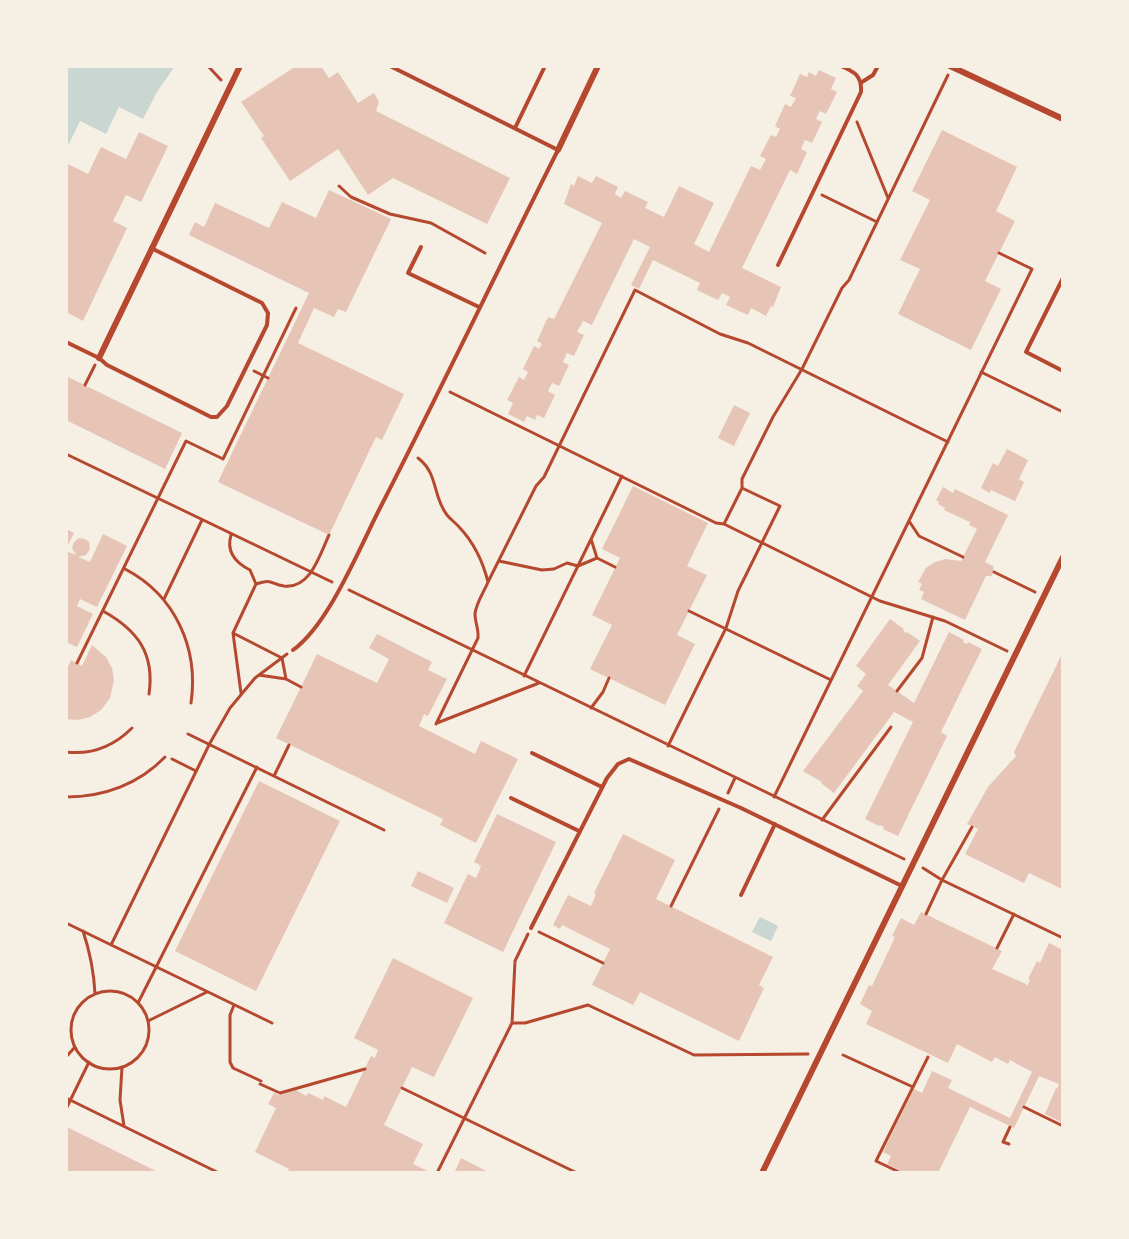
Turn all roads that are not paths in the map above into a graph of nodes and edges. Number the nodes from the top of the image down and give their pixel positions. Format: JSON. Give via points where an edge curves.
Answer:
{"nodes":[{"id":1,"x":240,"y":66,"type":"edge"},
{"id":2,"x":390,"y":66,"type":"edge"},
{"id":3,"x":545,"y":66,"type":"edge"},
{"id":4,"x":598,"y":66,"type":"edge"},
{"id":5,"x":841,"y":66,"type":"edge"},
{"id":6,"x":878,"y":66,"type":"edge"},
{"id":7,"x":951,"y":66,"type":"edge"},
{"id":8,"x":862,"y":82,"type":"junction"},
{"id":9,"x":1063,"y":119,"type":"edge"},
{"id":10,"x":515,"y":128,"type":"junction"},
{"id":11,"x":558,"y":150,"type":"junction"},
{"id":12,"x":421,"y":247,"type":"dead end"},
{"id":13,"x":152,"y":248,"type":"junction"},
{"id":14,"x":778,"y":265,"type":"dead end"},
{"id":15,"x":1063,"y":278,"type":"edge"},
{"id":16,"x":479,"y":307,"type":"junction"},
{"id":17,"x":66,"y":342,"type":"edge"},
{"id":18,"x":99,"y":357,"type":"junction"},
{"id":19,"x":1063,"y":371,"type":"edge"},
{"id":20,"x":1063,"y":557,"type":"edge"},
{"id":21,"x":293,"y":650,"type":"road end"},
{"id":22,"x":532,"y":753,"type":"dead end"},
{"id":23,"x":602,"y":788,"type":"junction"},
{"id":24,"x":511,"y":798,"type":"dead end"},
{"id":25,"x":775,"y":824,"type":"junction"},
{"id":26,"x":579,"y":831,"type":"junction"},
{"id":27,"x":902,"y":886,"type":"junction"},
{"id":28,"x":741,"y":895,"type":"dead end"},
{"id":29,"x":531,"y":928,"type":"road end"},
{"id":30,"x":762,"y":1173,"type":"edge"}],
"edges":[{"from":1,"to":13,"type":"street"},
{"from":2,"to":10,"type":"lane"},
{"from":3,"to":10,"type":"lane"},
{"from":4,"to":11,"type":"street"},
{"from":5,"to":8,"type":"lane","via":[[857,74]]},
{"from":6,"to":8,"type":"lane"},
{"from":7,"to":9,"type":"street"},
{"from":8,"to":14,"type":"lane","via":[[861,92]]},
{"from":10,"to":11,"type":"lane"},
{"from":11,"to":16,"type":"lane"},
{"from":12,"to":16,"type":"lane","via":[[408,273]]},
{"from":13,"to":18,"type":"street"},
{"from":13,"to":18,"type":"lane","via":[[262,303],[268,313],[267,325],[227,406],[217,417],[107,365]]},
{"from":15,"to":19,"type":"lane","via":[[1026,352]]},
{"from":16,"to":21,"type":"lane","via":[[340,586],[320,622]]},
{"from":17,"to":18,"type":"lane"},
{"from":20,"to":27,"type":"street"},
{"from":22,"to":23,"type":"lane"},
{"from":23,"to":25,"type":"lane","via":[[613,770],[629,759]]},
{"from":23,"to":26,"type":"lane"},
{"from":24,"to":26,"type":"lane"},
{"from":25,"to":27,"type":"lane"},
{"from":25,"to":28,"type":"lane"},
{"from":26,"to":29,"type":"lane"},
{"from":27,"to":30,"type":"street"}]}
